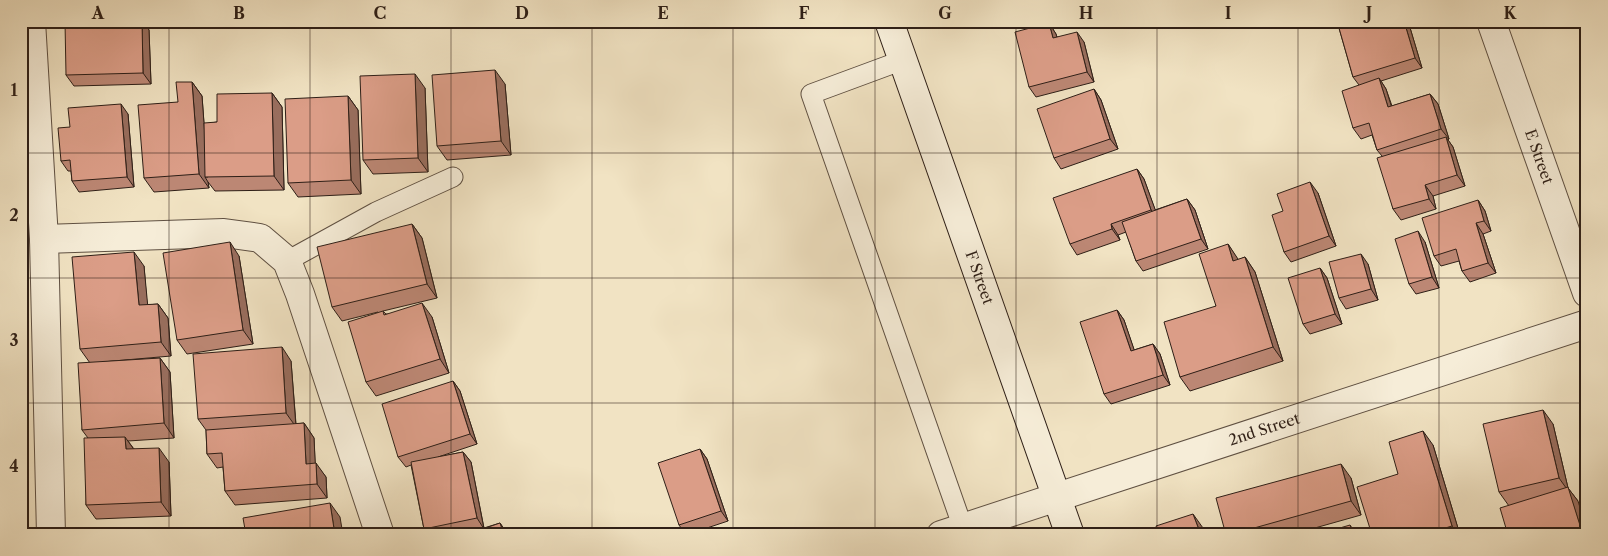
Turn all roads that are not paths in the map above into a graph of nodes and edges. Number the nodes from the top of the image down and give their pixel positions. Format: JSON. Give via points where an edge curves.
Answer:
{"nodes":[{"id":1,"x":31,"y":21,"type":"edge"},
{"id":2,"x":889,"y":21,"type":"edge"},
{"id":3,"x":1491,"y":21,"type":"edge"},
{"id":4,"x":903,"y":60,"type":"junction"},
{"id":5,"x":453,"y":177,"type":"dead end"},
{"id":6,"x":44,"y":239,"type":"junction"},
{"id":7,"x":287,"y":261,"type":"junction"},
{"id":8,"x":1587,"y":293,"type":"edge"},
{"id":9,"x":1587,"y":324,"type":"edge"},
{"id":10,"x":1057,"y":497,"type":"junction"},
{"id":11,"x":952,"y":531,"type":"edge"},
{"id":12,"x":51,"y":535,"type":"edge"},
{"id":13,"x":380,"y":535,"type":"edge"},
{"id":14,"x":1070,"y":535,"type":"edge"}],
"edges":[{"from":1,"to":6,"type":"street"},
{"from":2,"to":4,"type":"street","name":"F Street"},
{"from":3,"to":8,"type":"street","name":"E Street"},
{"from":4,"to":10,"type":"street","name":"F Street"},
{"from":4,"to":11,"type":"lane","via":[[812,94]]},
{"from":5,"to":7,"type":"lane","via":[[376,212]]},
{"from":6,"to":7,"type":"street","via":[[224,232],[260,238]]},
{"from":6,"to":12,"type":"street"},
{"from":7,"to":13,"type":"street"},
{"from":9,"to":10,"type":"street","name":"2nd Street"},
{"from":10,"to":11,"type":"street","name":"2nd Street"},
{"from":10,"to":14,"type":"street","name":"F Street"}]}
